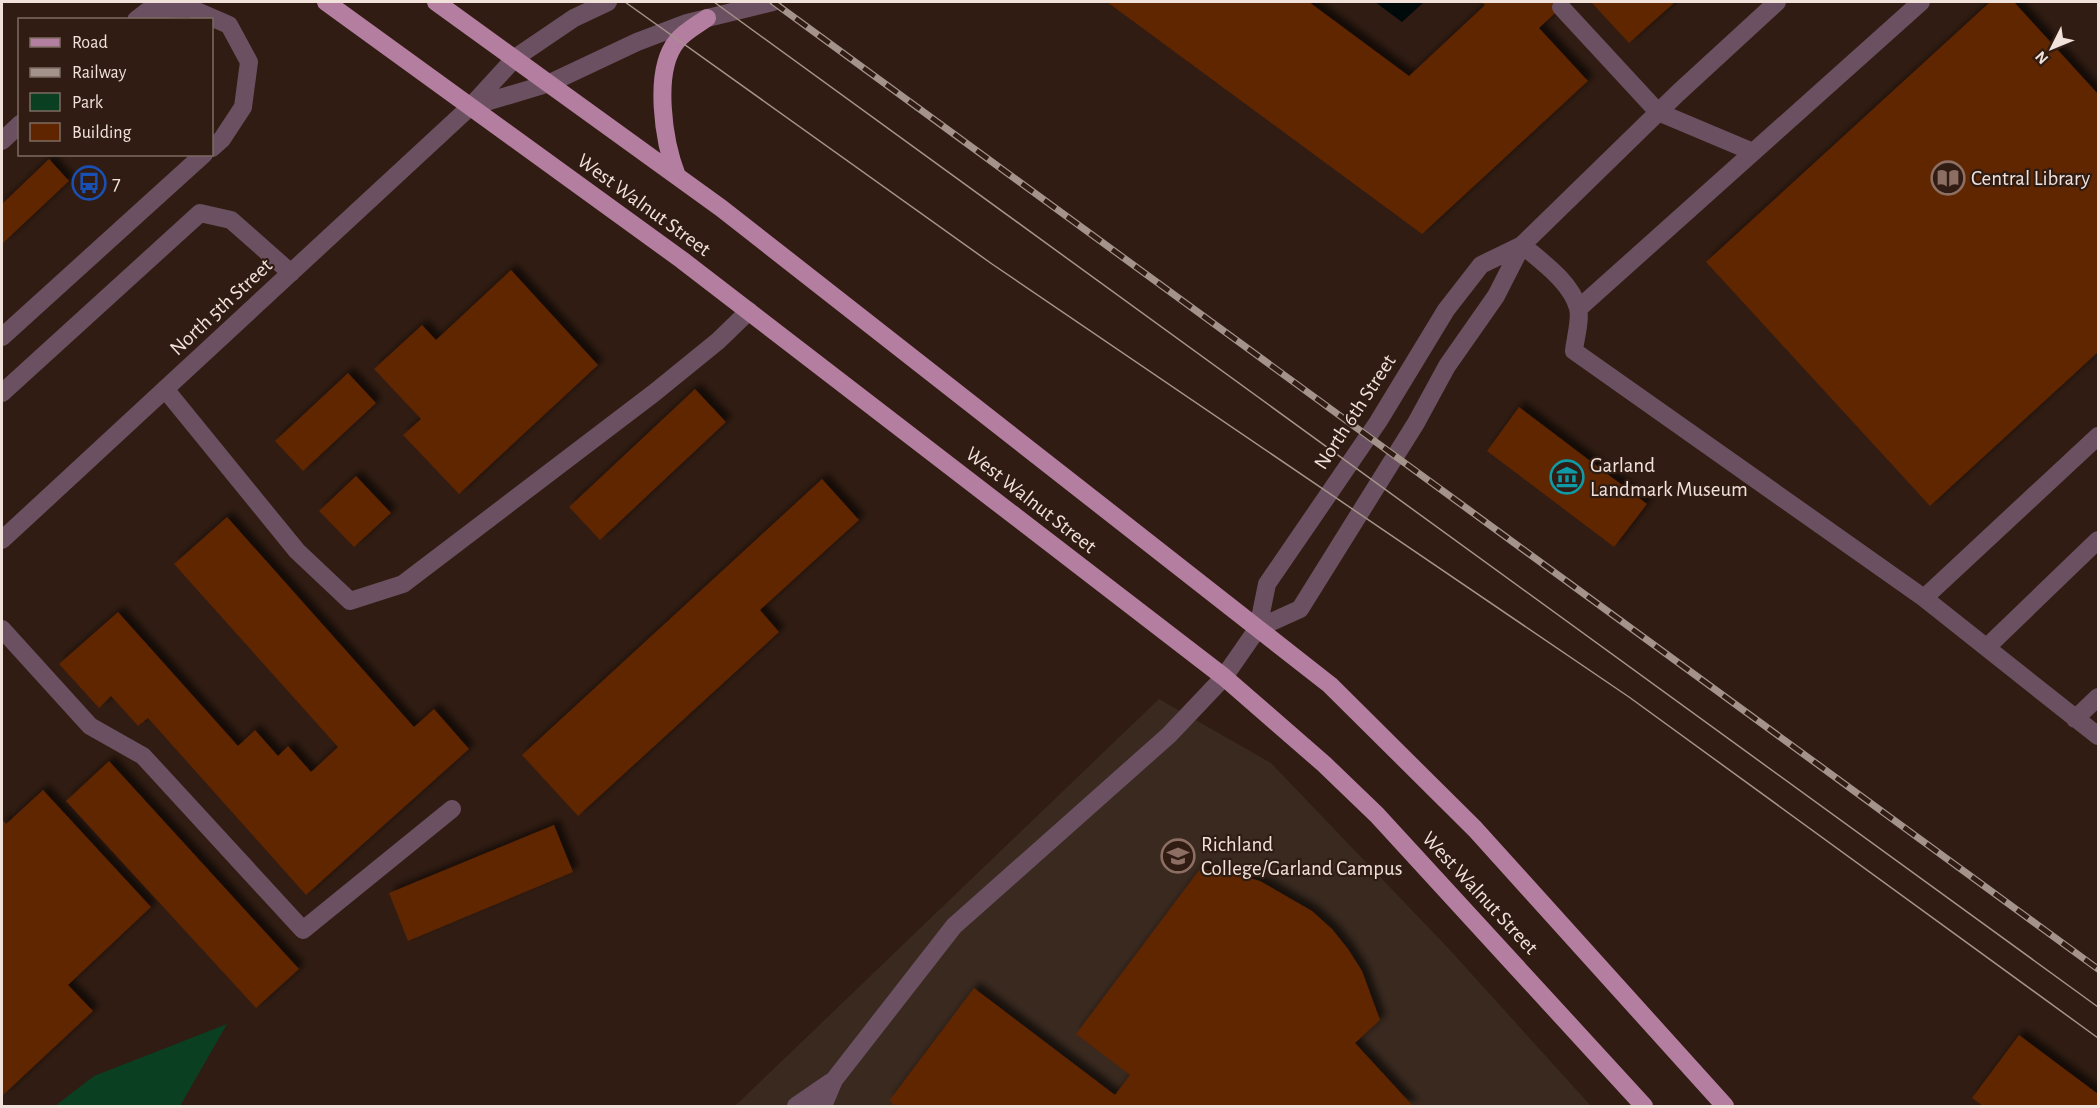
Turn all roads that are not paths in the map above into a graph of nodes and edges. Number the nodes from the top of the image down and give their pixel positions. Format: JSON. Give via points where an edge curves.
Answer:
{"nodes":[{"id":1,"x":326,"y":2,"type":"edge"},
{"id":2,"x":436,"y":2,"type":"edge"},
{"id":3,"x":608,"y":2,"type":"edge"},
{"id":4,"x":773,"y":2,"type":"edge"},
{"id":5,"x":1777,"y":2,"type":"edge"},
{"id":6,"x":1921,"y":2,"type":"edge"},
{"id":7,"x":1561,"y":7,"type":"dead end"},
{"id":8,"x":139,"y":18,"type":"edge"},
{"id":9,"x":213,"y":18,"type":"edge"},
{"id":10,"x":213,"y":18,"type":"edge"},
{"id":11,"x":707,"y":18,"type":"junction"},
{"id":12,"x":515,"y":58,"type":"junction"},
{"id":13,"x":550,"y":83,"type":"junction"},
{"id":14,"x":471,"y":106,"type":"junction"},
{"id":15,"x":1658,"y":112,"type":"junction"},
{"id":16,"x":18,"y":126,"type":"edge"},
{"id":17,"x":2,"y":141,"type":"edge"},
{"id":18,"x":213,"y":147,"type":"edge"},
{"id":19,"x":1753,"y":152,"type":"junction"},
{"id":20,"x":202,"y":156,"type":"edge"},
{"id":21,"x":678,"y":176,"type":"junction"},
{"id":22,"x":1522,"y":245,"type":"junction"},
{"id":23,"x":291,"y":273,"type":"junction"},
{"id":24,"x":1578,"y":309,"type":"junction"},
{"id":25,"x":749,"y":311,"type":"junction"},
{"id":26,"x":2,"y":337,"type":"edge"},
{"id":27,"x":165,"y":389,"type":"junction"},
{"id":28,"x":2,"y":393,"type":"edge"},
{"id":29,"x":2098,"y":436,"type":"edge"},
{"id":30,"x":2,"y":540,"type":"edge"},
{"id":31,"x":2098,"y":540,"type":"edge"},
{"id":32,"x":1924,"y":598,"type":"junction"},
{"id":33,"x":1258,"y":628,"type":"junction"},
{"id":34,"x":2,"y":629,"type":"edge"},
{"id":35,"x":1987,"y":647,"type":"junction"},
{"id":36,"x":1224,"y":676,"type":"junction"},
{"id":37,"x":2098,"y":698,"type":"edge"},
{"id":38,"x":2075,"y":719,"type":"junction"},
{"id":39,"x":2098,"y":736,"type":"edge"},
{"id":40,"x":452,"y":809,"type":"dead end"},
{"id":41,"x":834,"y":1080,"type":"junction"},
{"id":42,"x":796,"y":1107,"type":"edge"},
{"id":43,"x":823,"y":1107,"type":"edge"},
{"id":44,"x":1644,"y":1107,"type":"edge"},
{"id":45,"x":1725,"y":1107,"type":"edge"}],
"edges":[{"from":1,"to":14,"type":"main road","name":"West Walnut Street"},
{"from":2,"to":12,"type":"main road","name":"West Walnut Street"},
{"from":3,"to":12,"type":"street","name":"North 5th Street","via":[[574,18]]},
{"from":4,"to":11,"type":"street","name":"North 5th Street"},
{"from":5,"to":15,"type":"street","name":"North 6th Street"},
{"from":6,"to":19,"type":"street"},
{"from":7,"to":15,"type":"street"},
{"from":8,"to":9,"type":"street","via":[[149,10],[190,8]]},
{"from":10,"to":18,"type":"street","via":[[229,25],[249,62],[243,107]]},
{"from":11,"to":13,"type":"street","name":"North 5th Street","via":[[637,42]]},
{"from":11,"to":21,"type":"main road","via":[[678,40],[669,53],[663,81],[664,120]]},
{"from":12,"to":13,"type":"main road","name":"West Walnut Street"},
{"from":12,"to":14,"type":"street","name":"North 5th Street"},
{"from":13,"to":14,"type":"street","name":"North 5th Street"},
{"from":13,"to":21,"type":"main road","name":"West Walnut Street"},
{"from":14,"to":23,"type":"street","name":"North 5th Street"},
{"from":14,"to":25,"type":"main road","name":"West Walnut Street"},
{"from":15,"to":19,"type":"street"},
{"from":15,"to":22,"type":"street","name":"North 6th Street"},
{"from":16,"to":17,"type":"street"},
{"from":19,"to":24,"type":"street"},
{"from":20,"to":26,"type":"street"},
{"from":21,"to":33,"type":"main road","name":"West Walnut Street"},
{"from":22,"to":24,"type":"street","via":[[1565,285]]},
{"from":22,"to":33,"type":"street","name":"North 6th Street","via":[[1496,296],[1447,366],[1300,609]]},
{"from":22,"to":33,"type":"street","name":"North 6th Street","via":[[1482,265],[1446,310],[1378,422],[1267,584]]},
{"from":23,"to":27,"type":"street","name":"North 5th Street"},
{"from":23,"to":28,"type":"street","via":[[231,220],[200,213]]},
{"from":24,"to":32,"type":"street","via":[[1574,351]]},
{"from":25,"to":27,"type":"street","via":[[654,393],[403,584],[350,601],[297,551]]},
{"from":25,"to":36,"type":"main road","name":"West Walnut Street"},
{"from":27,"to":30,"type":"street","name":"North 5th Street"},
{"from":29,"to":32,"type":"street"},
{"from":31,"to":35,"type":"street"},
{"from":32,"to":35,"type":"street"},
{"from":33,"to":36,"type":"street","name":"North 6th Street"},
{"from":33,"to":45,"type":"main road","name":"West Walnut Street","via":[[1330,685],[1405,757]]},
{"from":34,"to":40,"type":"street","via":[[90,726],[143,756],[303,930]]},
{"from":35,"to":38,"type":"street"},
{"from":36,"to":41,"type":"street","name":"North 6th Street","via":[[1169,735],[954,926]]},
{"from":36,"to":44,"type":"main road","name":"West Walnut Street","via":[[1377,815]]},
{"from":37,"to":38,"type":"street"},
{"from":38,"to":39,"type":"street"},
{"from":41,"to":42,"type":"street"},
{"from":41,"to":43,"type":"street"}]}
